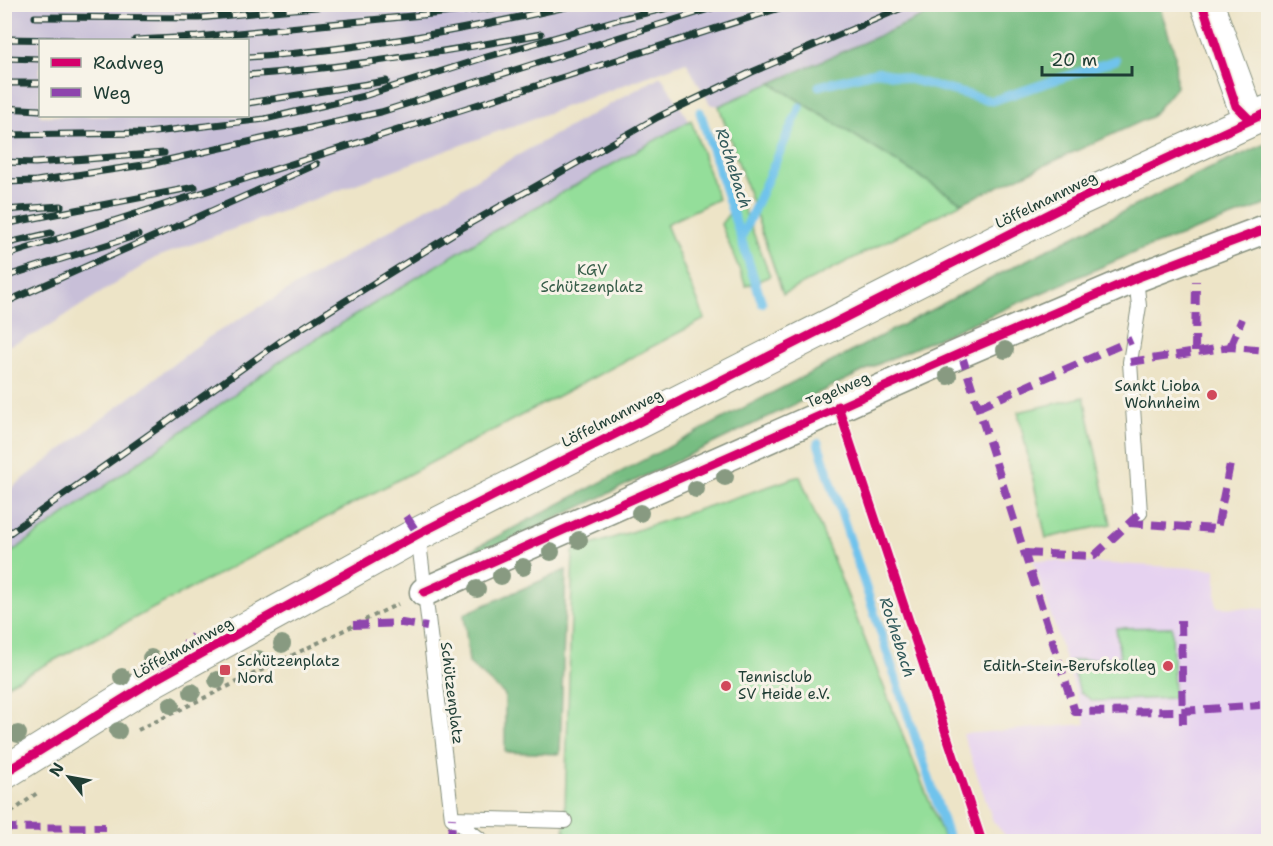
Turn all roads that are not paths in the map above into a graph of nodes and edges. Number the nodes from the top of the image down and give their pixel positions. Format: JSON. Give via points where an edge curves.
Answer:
{"nodes":[{"id":1,"x":1207,"y":4,"type":"edge"},
{"id":2,"x":1259,"y":116,"type":"edge"},
{"id":3,"x":1269,"y":228,"type":"edge"},
{"id":4,"x":1136,"y":278,"type":"junction"},
{"id":5,"x":1140,"y":513,"type":"dead end"},
{"id":6,"x":418,"y":534,"type":"junction"},
{"id":7,"x":424,"y":592,"type":"junction"},
{"id":8,"x":4,"y":773,"type":"edge"},
{"id":9,"x":452,"y":818,"type":"junction"},
{"id":10,"x":565,"y":820,"type":"dead end"},
{"id":11,"x":484,"y":842,"type":"edge"}],
"edges":[{"from":1,"to":2,"type":"street"},
{"from":2,"to":6,"type":"street","name":"Löffelmannweg","via":[[1075,201]]},
{"from":3,"to":4,"type":"street","name":"Tegelweg"},
{"from":4,"to":5,"type":"lane","via":[[1139,306],[1130,362]]},
{"from":4,"to":7,"type":"street","name":"Tegelweg","via":[[838,406]]},
{"from":6,"to":7,"type":"lane","name":"Schützenplatz"},
{"from":6,"to":8,"type":"street","name":"Löffelmannweg","via":[[152,681]]},
{"from":7,"to":9,"type":"lane","name":"Schützenplatz"},
{"from":9,"to":10,"type":"lane"},
{"from":9,"to":11,"type":"lane"}]}
